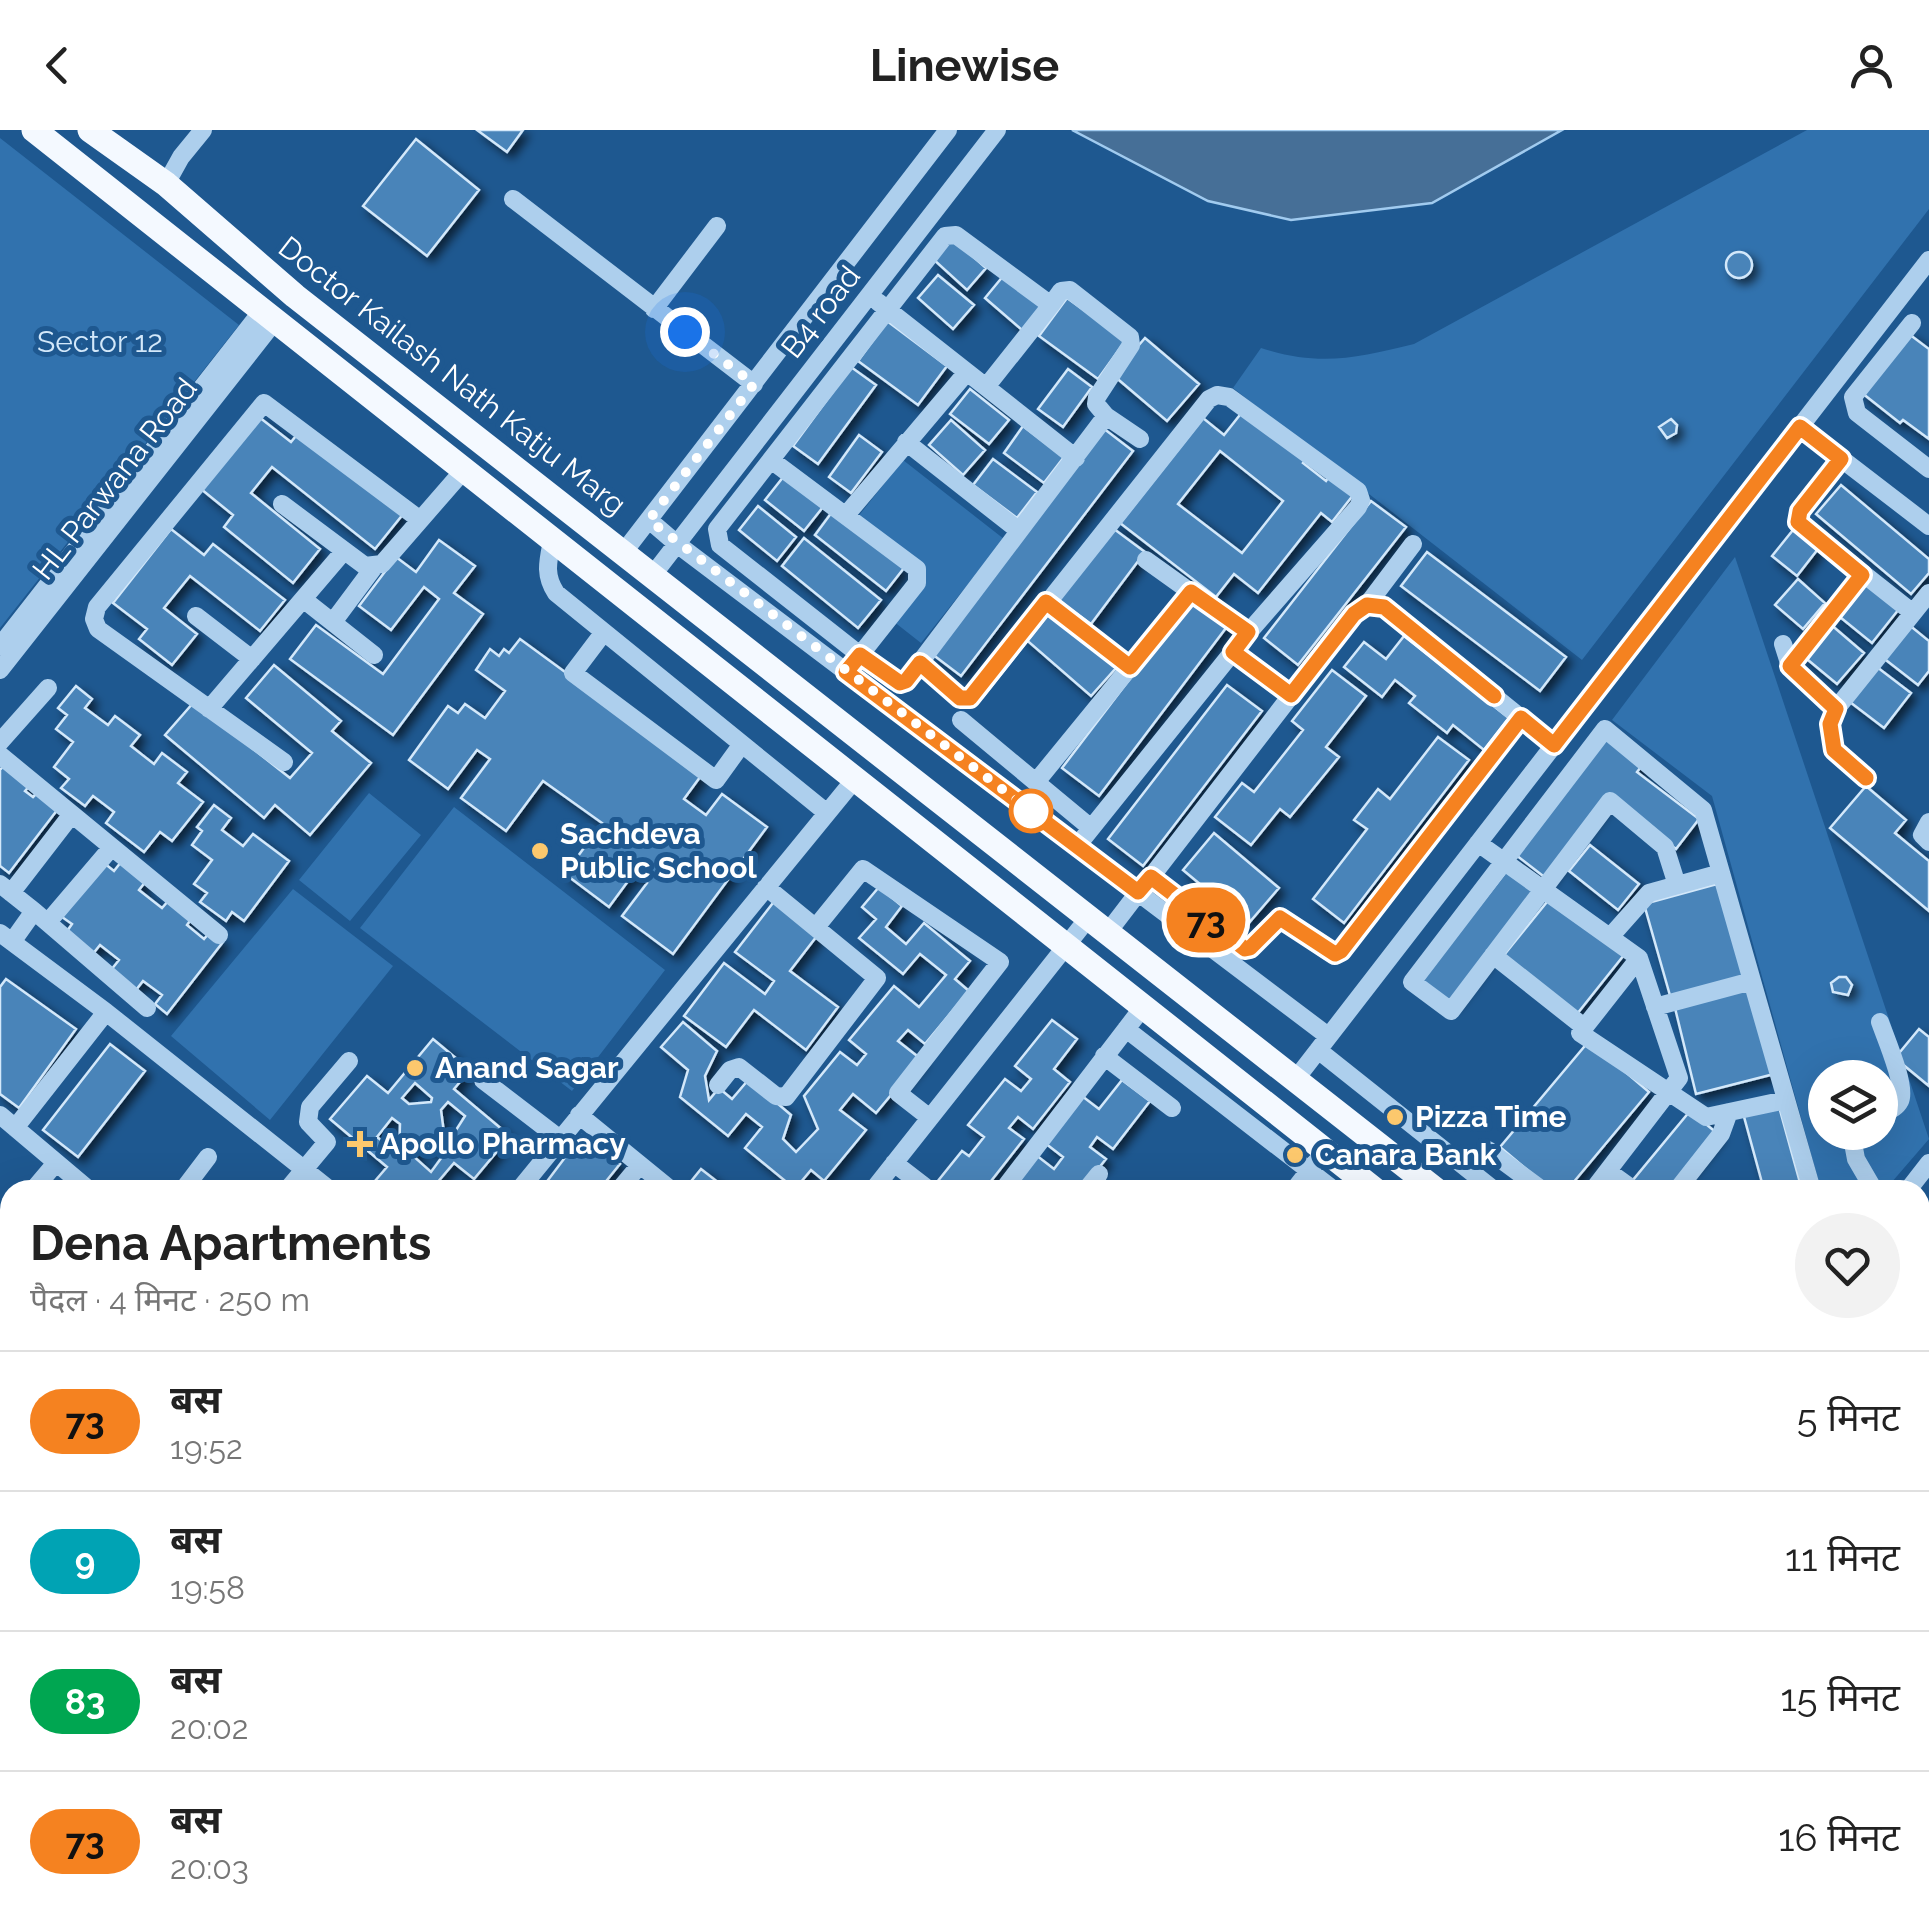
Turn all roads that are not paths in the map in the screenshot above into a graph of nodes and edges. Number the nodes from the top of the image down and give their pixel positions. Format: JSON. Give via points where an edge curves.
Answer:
{"nodes":[{"id":1,"x":34,"y":130,"type":"edge"},
{"id":2,"x":203,"y":130,"type":"edge"},
{"id":3,"x":997,"y":130,"type":"edge"},
{"id":4,"x":945,"y":133,"type":"edge"},
{"id":5,"x":99,"y":137,"type":"edge"},
{"id":6,"x":88,"y":171,"type":"junction"},
{"id":7,"x":166,"y":184,"type":"junction"},
{"id":8,"x":513,"y":199,"type":"dead end"},
{"id":9,"x":716,"y":226,"type":"dead end"},
{"id":10,"x":1929,"y":260,"type":"edge"},
{"id":11,"x":869,"y":295,"type":"junction"},
{"id":12,"x":1051,"y":306,"type":"junction"},
{"id":13,"x":1891,"y":308,"type":"junction"},
{"id":14,"x":654,"y":309,"type":"junction"},
{"id":15,"x":886,"y":309,"type":"junction"},
{"id":16,"x":267,"y":317,"type":"junction"},
{"id":17,"x":1921,"y":328,"type":"edge"},
{"id":18,"x":967,"y":372,"type":"junction"},
{"id":19,"x":754,"y":384,"type":"junction"},
{"id":20,"x":986,"y":387,"type":"junction"},
{"id":21,"x":1106,"y":416,"type":"junction"},
{"id":22,"x":1800,"y":427,"type":"junction"},
{"id":23,"x":1140,"y":440,"type":"dead end"},
{"id":24,"x":906,"y":442,"type":"junction"},
{"id":25,"x":1076,"y":458,"type":"junction"},
{"id":26,"x":1841,"y":459,"type":"junction"},
{"id":27,"x":771,"y":460,"type":"junction"},
{"id":28,"x":1929,"y":468,"type":"edge"},
{"id":29,"x":464,"y":471,"type":"junction"},
{"id":30,"x":282,"y":504,"type":"dead end"},
{"id":31,"x":846,"y":515,"type":"junction"},
{"id":32,"x":419,"y":519,"type":"junction"},
{"id":33,"x":649,"y":520,"type":"junction"},
{"id":34,"x":1929,"y":526,"type":"edge"},
{"id":35,"x":1018,"y":530,"type":"junction"},
{"id":36,"x":552,"y":541,"type":"junction"},
{"id":37,"x":677,"y":544,"type":"junction"},
{"id":38,"x":1413,"y":544,"type":"dead end"},
{"id":39,"x":344,"y":551,"type":"junction"},
{"id":40,"x":623,"y":553,"type":"junction"},
{"id":41,"x":1146,"y":560,"type":"dead end"},
{"id":42,"x":374,"y":567,"type":"junction"},
{"id":43,"x":1862,"y":575,"type":"junction"},
{"id":44,"x":652,"y":576,"type":"junction"},
{"id":45,"x":1191,"y":592,"type":"junction"},
{"id":46,"x":1929,"y":594,"type":"edge"},
{"id":47,"x":303,"y":599,"type":"junction"},
{"id":48,"x":1046,"y":602,"type":"junction"},
{"id":49,"x":1367,"y":605,"type":"junction"},
{"id":50,"x":1913,"y":613,"type":"junction"},
{"id":51,"x":196,"y":616,"type":"dead end"},
{"id":52,"x":332,"y":622,"type":"junction"},
{"id":53,"x":604,"y":632,"type":"junction"},
{"id":54,"x":1248,"y":632,"type":"junction"},
{"id":55,"x":1783,"y":644,"type":"dead end"},
{"id":56,"x":0,"y":646,"type":"edge"},
{"id":57,"x":1233,"y":652,"type":"junction"},
{"id":58,"x":374,"y":654,"type":"dead end"},
{"id":59,"x":860,"y":655,"type":"junction"},
{"id":60,"x":252,"y":660,"type":"junction"},
{"id":61,"x":920,"y":663,"type":"junction"},
{"id":62,"x":1790,"y":666,"type":"junction"},
{"id":63,"x":1130,"y":667,"type":"junction"},
{"id":64,"x":0,"y":670,"type":"edge"},
{"id":65,"x":846,"y":672,"type":"junction"},
{"id":66,"x":48,"y":688,"type":"dead end"},
{"id":67,"x":1291,"y":695,"type":"junction"},
{"id":68,"x":1836,"y":709,"type":"junction"},
{"id":69,"x":209,"y":710,"type":"junction"},
{"id":70,"x":1521,"y":718,"type":"junction"},
{"id":71,"x":960,"y":720,"type":"dead end"},
{"id":72,"x":0,"y":742,"type":"edge"},
{"id":73,"x":742,"y":744,"type":"junction"},
{"id":74,"x":1554,"y":745,"type":"junction"},
{"id":75,"x":0,"y":754,"type":"edge"},
{"id":76,"x":284,"y":762,"type":"dead end"},
{"id":77,"x":1866,"y":778,"type":"dead end"},
{"id":78,"x":854,"y":779,"type":"junction"},
{"id":79,"x":1036,"y":782,"type":"junction"},
{"id":80,"x":827,"y":813,"type":"junction"},
{"id":81,"x":72,"y":814,"type":"junction"},
{"id":82,"x":1929,"y":822,"type":"edge"},
{"id":83,"x":1092,"y":828,"type":"junction"},
{"id":84,"x":1929,"y":842,"type":"edge"},
{"id":85,"x":1478,"y":843,"type":"junction"},
{"id":86,"x":1077,"y":846,"type":"junction"},
{"id":87,"x":112,"y":847,"type":"junction"},
{"id":88,"x":1504,"y":861,"type":"junction"},
{"id":89,"x":1721,"y":873,"type":"junction"},
{"id":90,"x":1151,"y":877,"type":"junction"},
{"id":91,"x":1677,"y":885,"type":"junction"},
{"id":92,"x":766,"y":887,"type":"junction"},
{"id":93,"x":6,"y":889,"type":"edge"},
{"id":94,"x":1544,"y":890,"type":"junction"},
{"id":95,"x":1138,"y":892,"type":"junction"},
{"id":96,"x":41,"y":917,"type":"junction"},
{"id":97,"x":1098,"y":925,"type":"junction"},
{"id":98,"x":816,"y":927,"type":"junction"},
{"id":99,"x":218,"y":934,"type":"dead end"},
{"id":100,"x":1610,"y":937,"type":"junction"},
{"id":101,"x":6,"y":938,"type":"edge"},
{"id":102,"x":1066,"y":946,"type":"junction"},
{"id":103,"x":1493,"y":956,"type":"junction"},
{"id":104,"x":1639,"y":958,"type":"junction"},
{"id":105,"x":1752,"y":981,"type":"junction"},
{"id":106,"x":1143,"y":1007,"type":"junction"},
{"id":107,"x":1655,"y":1007,"type":"junction"},
{"id":108,"x":146,"y":1008,"type":"dead end"},
{"id":109,"x":106,"y":1012,"type":"junction"},
{"id":110,"x":1880,"y":1022,"type":"dead end"},
{"id":111,"x":1584,"y":1028,"type":"junction"},
{"id":112,"x":1126,"y":1029,"type":"junction"},
{"id":113,"x":1323,"y":1043,"type":"junction"},
{"id":114,"x":1104,"y":1056,"type":"junction"},
{"id":115,"x":1893,"y":1060,"type":"edge"},
{"id":116,"x":349,"y":1061,"type":"dead end"},
{"id":117,"x":1898,"y":1076,"type":"edge"},
{"id":118,"x":483,"y":1080,"type":"dead end"},
{"id":119,"x":1295,"y":1080,"type":"junction"},
{"id":120,"x":718,"y":1085,"type":"dead end"},
{"id":121,"x":1668,"y":1093,"type":"junction"},
{"id":122,"x":1786,"y":1100,"type":"junction"},
{"id":123,"x":1898,"y":1104,"type":"edge"},
{"id":124,"x":1172,"y":1108,"type":"dead end"},
{"id":125,"x":1729,"y":1112,"type":"junction"},
{"id":126,"x":0,"y":1115,"type":"edge"},
{"id":127,"x":580,"y":1115,"type":"junction"},
{"id":128,"x":930,"y":1118,"type":"junction"},
{"id":129,"x":16,"y":1128,"type":"junction"},
{"id":130,"x":560,"y":1139,"type":"junction"},
{"id":131,"x":1488,"y":1150,"type":"dead end"},
{"id":132,"x":1854,"y":1150,"type":"edge"},
{"id":133,"x":208,"y":1157,"type":"dead end"},
{"id":134,"x":1318,"y":1161,"type":"junction"},
{"id":135,"x":894,"y":1163,"type":"junction"},
{"id":136,"x":56,"y":1164,"type":"junction"},
{"id":137,"x":639,"y":1166,"type":"junction"},
{"id":138,"x":304,"y":1169,"type":"junction"},
{"id":139,"x":1609,"y":1172,"type":"junction"},
{"id":140,"x":1098,"y":1174,"type":"dead end"},
{"id":141,"x":42,"y":1180,"type":"edge"},
{"id":142,"x":76,"y":1180,"type":"edge"},
{"id":143,"x":191,"y":1180,"type":"edge"},
{"id":144,"x":295,"y":1180,"type":"edge"},
{"id":145,"x":318,"y":1180,"type":"edge"},
{"id":146,"x":527,"y":1180,"type":"edge"},
{"id":147,"x":627,"y":1180,"type":"edge"},
{"id":148,"x":658,"y":1180,"type":"edge"},
{"id":149,"x":881,"y":1180,"type":"edge"},
{"id":150,"x":916,"y":1180,"type":"edge"},
{"id":151,"x":1011,"y":1180,"type":"edge"},
{"id":152,"x":1094,"y":1180,"type":"edge"},
{"id":153,"x":1302,"y":1180,"type":"edge"},
{"id":154,"x":1328,"y":1180,"type":"edge"},
{"id":155,"x":1355,"y":1180,"type":"edge"},
{"id":156,"x":1423,"y":1180,"type":"edge"},
{"id":157,"x":1482,"y":1180,"type":"edge"},
{"id":158,"x":1528,"y":1180,"type":"edge"},
{"id":159,"x":1602,"y":1180,"type":"edge"},
{"id":160,"x":1620,"y":1180,"type":"edge"},
{"id":161,"x":1686,"y":1180,"type":"edge"},
{"id":162,"x":1809,"y":1180,"type":"edge"},
{"id":163,"x":1868,"y":1180,"type":"edge"}],
"edges":[{"from":1,"to":6,"type":"main road"},
{"from":2,"to":7,"type":"street"},
{"from":3,"to":11,"type":"street","name":"B4 road"},
{"from":4,"to":19,"type":"street","name":"B4 road"},
{"from":5,"to":6,"type":"main road"},
{"from":5,"to":7,"type":"main road","name":"Doctor Kailash Nath Katju Marg"},
{"from":6,"to":16,"type":"main road"},
{"from":7,"to":40,"type":"main road","name":"Doctor Kailash Nath Katju Marg","via":[[295,296]]},
{"from":8,"to":14,"type":"street"},
{"from":9,"to":14,"type":"street"},
{"from":10,"to":13,"type":"street"},
{"from":11,"to":15,"type":"street"},
{"from":11,"to":37,"type":"street","name":"B4 road"},
{"from":12,"to":15,"type":"street","via":[[950,234]]},
{"from":12,"to":20,"type":"street"},
{"from":12,"to":21,"type":"street","via":[[1061,291],[1070,290],[1132,341],[1097,397]]},
{"from":13,"to":17,"type":"street"},
{"from":13,"to":22,"type":"street"},
{"from":14,"to":19,"type":"street"},
{"from":15,"to":18,"type":"street"},
{"from":15,"to":27,"type":"street"},
{"from":16,"to":29,"type":"main road"},
{"from":16,"to":56,"type":"street"},
{"from":16,"to":64,"type":"street","name":"HL Parwana Road"},
{"from":17,"to":28,"type":"street","via":[[1853,397],[1857,413]]},
{"from":18,"to":20,"type":"street"},
{"from":18,"to":24,"type":"street"},
{"from":19,"to":33,"type":"street","name":"B4 road"},
{"from":20,"to":25,"type":"street"},
{"from":21,"to":23,"type":"street"},
{"from":21,"to":25,"type":"street"},
{"from":22,"to":26,"type":"street"},
{"from":22,"to":74,"type":"street"},
{"from":24,"to":31,"type":"street"},
{"from":24,"to":35,"type":"street"},
{"from":25,"to":35,"type":"street"},
{"from":26,"to":34,"type":"street"},
{"from":26,"to":43,"type":"street","via":[[1798,522]]},
{"from":27,"to":31,"type":"street"},
{"from":27,"to":59,"type":"street","via":[[716,537]]},
{"from":29,"to":32,"type":"street"},
{"from":29,"to":36,"type":"main road"},
{"from":30,"to":39,"type":"street"},
{"from":31,"to":59,"type":"street","via":[[919,576]]},
{"from":32,"to":42,"type":"street"},
{"from":32,"to":69,"type":"street","via":[[264,403],[97,607],[94,619],[98,629]]},
{"from":33,"to":37,"type":"street"},
{"from":33,"to":40,"type":"street","name":"B4 road"},
{"from":35,"to":61,"type":"street"},
{"from":36,"to":53,"type":"street","via":[[548,581]]},
{"from":36,"to":78,"type":"main road"},
{"from":37,"to":44,"type":"street","name":"B4 road"},
{"from":37,"to":65,"type":"street"},
{"from":38,"to":49,"type":"street"},
{"from":39,"to":42,"type":"street"},
{"from":39,"to":47,"type":"street"},
{"from":40,"to":44,"type":"main road","name":"Doctor Kailash Nath Katju Marg"},
{"from":41,"to":45,"type":"street"},
{"from":42,"to":52,"type":"street"},
{"from":43,"to":50,"type":"street"},
{"from":43,"to":62,"type":"street"},
{"from":44,"to":97,"type":"main road","name":"Doctor Kailash Nath Katju Marg"},
{"from":45,"to":54,"type":"street"},
{"from":45,"to":63,"type":"street"},
{"from":46,"to":50,"type":"street"},
{"from":47,"to":52,"type":"street"},
{"from":47,"to":60,"type":"street"},
{"from":48,"to":54,"type":"street","via":[[1217,395],[1229,397],[1342,479],[1361,500]]},
{"from":48,"to":61,"type":"street","via":[[970,698],[960,698]]},
{"from":48,"to":63,"type":"street"},
{"from":49,"to":67,"type":"street"},
{"from":49,"to":70,"type":"street","via":[[1384,607]]},
{"from":50,"to":68,"type":"street"},
{"from":51,"to":60,"type":"street"},
{"from":52,"to":58,"type":"street"},
{"from":53,"to":73,"type":"street"},
{"from":53,"to":73,"type":"street","via":[[573,674],[716,780]]},
{"from":54,"to":57,"type":"street"},
{"from":55,"to":62,"type":"street"},
{"from":57,"to":67,"type":"street"},
{"from":57,"to":83,"type":"street"},
{"from":59,"to":61,"type":"street","via":[[900,683]]},
{"from":59,"to":65,"type":"street"},
{"from":60,"to":69,"type":"street"},
{"from":62,"to":68,"type":"street"},
{"from":63,"to":79,"type":"street"},
{"from":65,"to":86,"type":"street"},
{"from":66,"to":72,"type":"street"},
{"from":67,"to":90,"type":"street"},
{"from":68,"to":77,"type":"street","via":[[1830,724],[1834,750]]},
{"from":69,"to":76,"type":"street"},
{"from":70,"to":74,"type":"street"},
{"from":70,"to":90,"type":"street","via":[[1341,951],[1329,952],[1280,918],[1250,948],[1240,947]]},
{"from":71,"to":79,"type":"street"},
{"from":73,"to":80,"type":"street"},
{"from":74,"to":85,"type":"street"},
{"from":75,"to":81,"type":"street"},
{"from":78,"to":80,"type":"street"},
{"from":78,"to":102,"type":"main road"},
{"from":79,"to":83,"type":"street"},
{"from":80,"to":92,"type":"street"},
{"from":81,"to":87,"type":"street"},
{"from":81,"to":93,"type":"street"},
{"from":82,"to":84,"type":"street","via":[[1922,834]]},
{"from":83,"to":86,"type":"street"},
{"from":85,"to":88,"type":"street"},
{"from":85,"to":113,"type":"street"},
{"from":86,"to":95,"type":"street"},
{"from":87,"to":96,"type":"street"},
{"from":87,"to":99,"type":"street"},
{"from":88,"to":89,"type":"street","via":[[1605,729],[1703,810]]},
{"from":88,"to":94,"type":"street"},
{"from":88,"to":103,"type":"street","via":[[1412,982],[1451,1011]]},
{"from":89,"to":91,"type":"street"},
{"from":89,"to":105,"type":"street"},
{"from":90,"to":95,"type":"street"},
{"from":91,"to":94,"type":"street","via":[[1665,847],[1610,800]]},
{"from":91,"to":100,"type":"street","via":[[1649,893]]},
{"from":92,"to":98,"type":"street"},
{"from":92,"to":127,"type":"street"},
{"from":93,"to":96,"type":"street"},
{"from":94,"to":100,"type":"street"},
{"from":94,"to":103,"type":"street"},
{"from":95,"to":97,"type":"street"},
{"from":95,"to":113,"type":"street"},
{"from":96,"to":101,"type":"street"},
{"from":96,"to":108,"type":"street"},
{"from":97,"to":102,"type":"street"},
{"from":97,"to":119,"type":"main road","name":"Doctor Kailash Nath Katju Marg"},
{"from":98,"to":120,"type":"street","via":[[877,978],[786,1097],[738,1066]]},
{"from":98,"to":128,"type":"street","via":[[863,868],[1000,962],[898,1093]]},
{"from":100,"to":104,"type":"street"},
{"from":101,"to":109,"type":"street"},
{"from":102,"to":106,"type":"main road"},
{"from":102,"to":128,"type":"street"},
{"from":103,"to":111,"type":"street"},
{"from":104,"to":107,"type":"street"},
{"from":104,"to":111,"type":"street"},
{"from":105,"to":107,"type":"street"},
{"from":105,"to":122,"type":"street"},
{"from":106,"to":112,"type":"street"},
{"from":106,"to":134,"type":"main road"},
{"from":107,"to":121,"type":"street","via":[[1679,1078]]},
{"from":109,"to":129,"type":"street"},
{"from":109,"to":138,"type":"street"},
{"from":110,"to":115,"type":"street"},
{"from":111,"to":121,"type":"street","via":[[1580,1033]]},
{"from":112,"to":114,"type":"street"},
{"from":112,"to":134,"type":"street"},
{"from":113,"to":119,"type":"street"},
{"from":113,"to":157,"type":"street"},
{"from":114,"to":124,"type":"street"},
{"from":114,"to":151,"type":"street"},
{"from":116,"to":138,"type":"street","via":[[310,1107],[308,1122],[326,1142]]},
{"from":117,"to":123,"type":"street"},
{"from":118,"to":130,"type":"street"},
{"from":119,"to":156,"type":"main road","name":"Doctor Kailash Nath Katju Marg"},
{"from":121,"to":125,"type":"street","via":[[1706,1117]]},
{"from":121,"to":139,"type":"street"},
{"from":122,"to":125,"type":"street"},
{"from":122,"to":162,"type":"street"},
{"from":125,"to":161,"type":"street","via":[[1721,1134]]},
{"from":126,"to":129,"type":"street"},
{"from":127,"to":130,"type":"street"},
{"from":127,"to":137,"type":"street"},
{"from":128,"to":135,"type":"street"},
{"from":129,"to":136,"type":"street"},
{"from":130,"to":146,"type":"street"},
{"from":131,"to":158,"type":"street"},
{"from":132,"to":163,"type":"street"},
{"from":133,"to":143,"type":"street"},
{"from":134,"to":153,"type":"street"},
{"from":134,"to":154,"type":"street"},
{"from":134,"to":155,"type":"main road"},
{"from":135,"to":149,"type":"street"},
{"from":135,"to":150,"type":"street"},
{"from":136,"to":141,"type":"street"},
{"from":136,"to":142,"type":"street"},
{"from":137,"to":147,"type":"street"},
{"from":137,"to":148,"type":"street"},
{"from":138,"to":144,"type":"street"},
{"from":138,"to":145,"type":"street"},
{"from":139,"to":159,"type":"street"},
{"from":139,"to":160,"type":"street"},
{"from":140,"to":152,"type":"street"}]}
